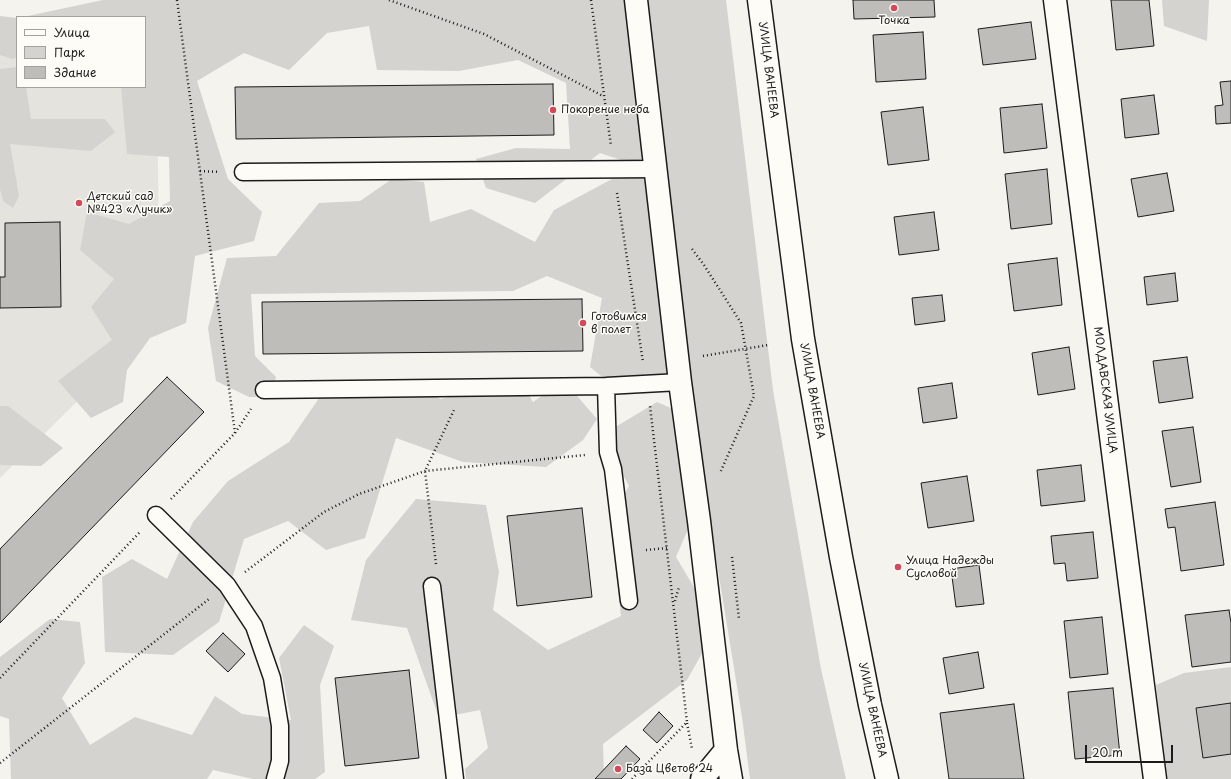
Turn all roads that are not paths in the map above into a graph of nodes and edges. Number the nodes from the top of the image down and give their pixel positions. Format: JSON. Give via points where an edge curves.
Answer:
{"nodes":[{"id":1,"x":636,"y":0,"type":"edge"},
{"id":2,"x":758,"y":0,"type":"edge"},
{"id":3,"x":1055,"y":0,"type":"edge"},
{"id":4,"x":656,"y":169,"type":"junction"},
{"id":5,"x":243,"y":172,"type":"dead end"},
{"id":6,"x":680,"y":382,"type":"junction"},
{"id":7,"x":606,"y":386,"type":"junction"},
{"id":8,"x":264,"y":390,"type":"road end"},
{"id":9,"x":156,"y":515,"type":"road end"},
{"id":10,"x":432,"y":586,"type":"road end"},
{"id":11,"x":630,"y":601,"type":"dead end"},
{"id":12,"x":726,"y":750,"type":"junction"},
{"id":13,"x":275,"y":779,"type":"edge"},
{"id":14,"x":455,"y":779,"type":"edge"},
{"id":15,"x":702,"y":779,"type":"edge"},
{"id":16,"x":730,"y":779,"type":"edge"},
{"id":17,"x":887,"y":779,"type":"edge"},
{"id":18,"x":1155,"y":779,"type":"edge"}],
"edges":[{"from":1,"to":4,"type":"street"},
{"from":2,"to":17,"type":"street","name":"УЛИЦА ВАНЕЕВА","via":[[803,339],[841,558]]},
{"from":3,"to":18,"type":"street","name":"МОЛДАВСКАЯ УЛИЦА"},
{"from":4,"to":5,"type":"lane"},
{"from":4,"to":6,"type":"street"},
{"from":6,"to":7,"type":"lane"},
{"from":6,"to":12,"type":"street"},
{"from":7,"to":8,"type":"lane"},
{"from":7,"to":11,"type":"lane","via":[[608,452],[613,469]]},
{"from":9,"to":13,"type":"lane","via":[[227,585],[254,626],[272,678],[280,726],[280,762]]},
{"from":10,"to":14,"type":"lane"},
{"from":12,"to":15,"type":"street"},
{"from":12,"to":16,"type":"street"}]}
